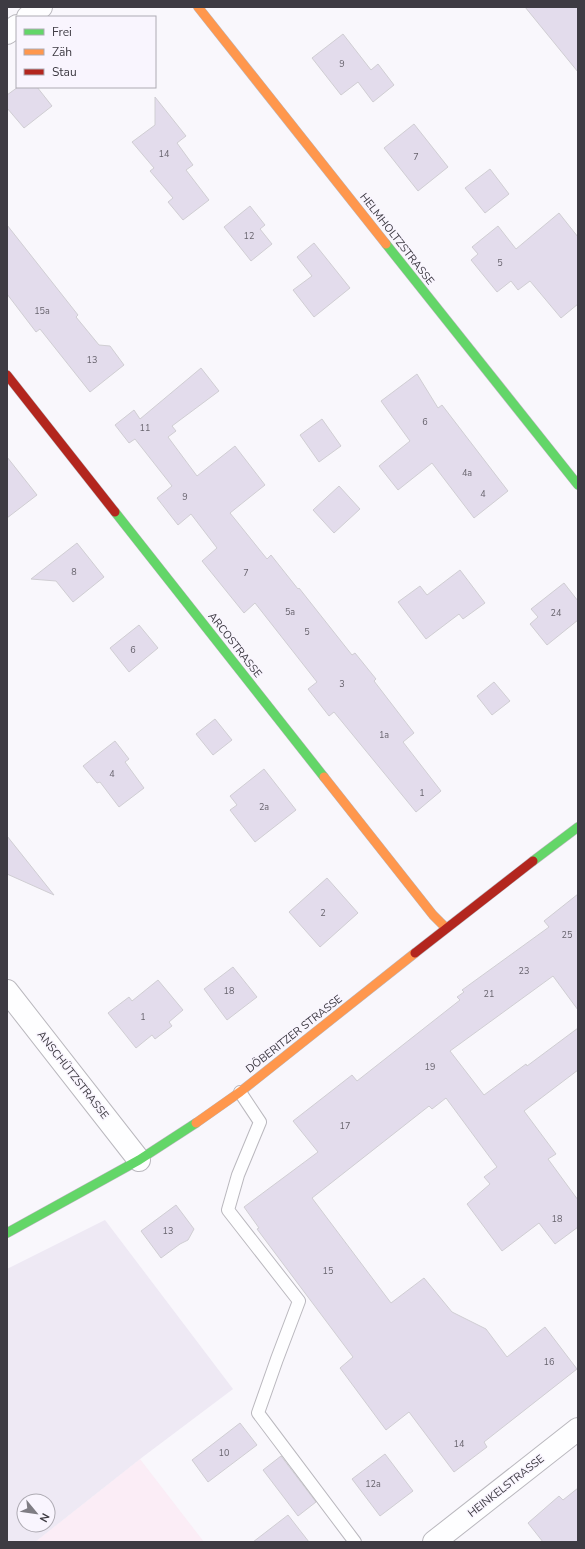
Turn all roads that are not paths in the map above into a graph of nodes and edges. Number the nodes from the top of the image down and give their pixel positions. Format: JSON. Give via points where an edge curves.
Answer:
{"nodes":[{"id":1,"x":41,"y":7,"type":"edge"},
{"id":2,"x":198,"y":7,"type":"edge"},
{"id":3,"x":29,"y":16,"type":"edge"},
{"id":4,"x":16,"y":27,"type":"edge"},
{"id":5,"x":7,"y":34,"type":"edge"},
{"id":6,"x":7,"y":375,"type":"edge"},
{"id":7,"x":578,"y":485,"type":"edge"},
{"id":8,"x":578,"y":827,"type":"edge"},
{"id":9,"x":446,"y":928,"type":"junction"},
{"id":10,"x":7,"y":991,"type":"edge"},
{"id":11,"x":240,"y":1092,"type":"junction"},
{"id":12,"x":139,"y":1160,"type":"junction"},
{"id":13,"x":7,"y":1233,"type":"edge"},
{"id":14,"x":578,"y":1429,"type":"edge"},
{"id":15,"x":355,"y":1542,"type":"edge"},
{"id":16,"x":434,"y":1542,"type":"edge"}],
"edges":[{"from":1,"to":3,"type":"street"},
{"from":2,"to":7,"type":"street","name":"HELMHOLTZSTRASSE"},
{"from":4,"to":5,"type":"street"},
{"from":6,"to":9,"type":"street","name":"ARCOSTRASSE"},
{"from":8,"to":9,"type":"street","name":"DÖBERITZER STRASSE"},
{"from":9,"to":11,"type":"street","name":"DÖBERITZER STRASSE"},
{"from":10,"to":12,"type":"street","name":"ANSCHÜTZSTRASSE"},
{"from":11,"to":12,"type":"street","name":"DÖBERITZER STRASSE"},
{"from":11,"to":15,"type":"lane","via":[[260,1122],[238,1176],[228,1210],[299,1301],[258,1413]]},
{"from":12,"to":13,"type":"street","name":"DÖBERITZER STRASSE"},
{"from":14,"to":16,"type":"street","name":"HEINKELSTRASSE"}]}
